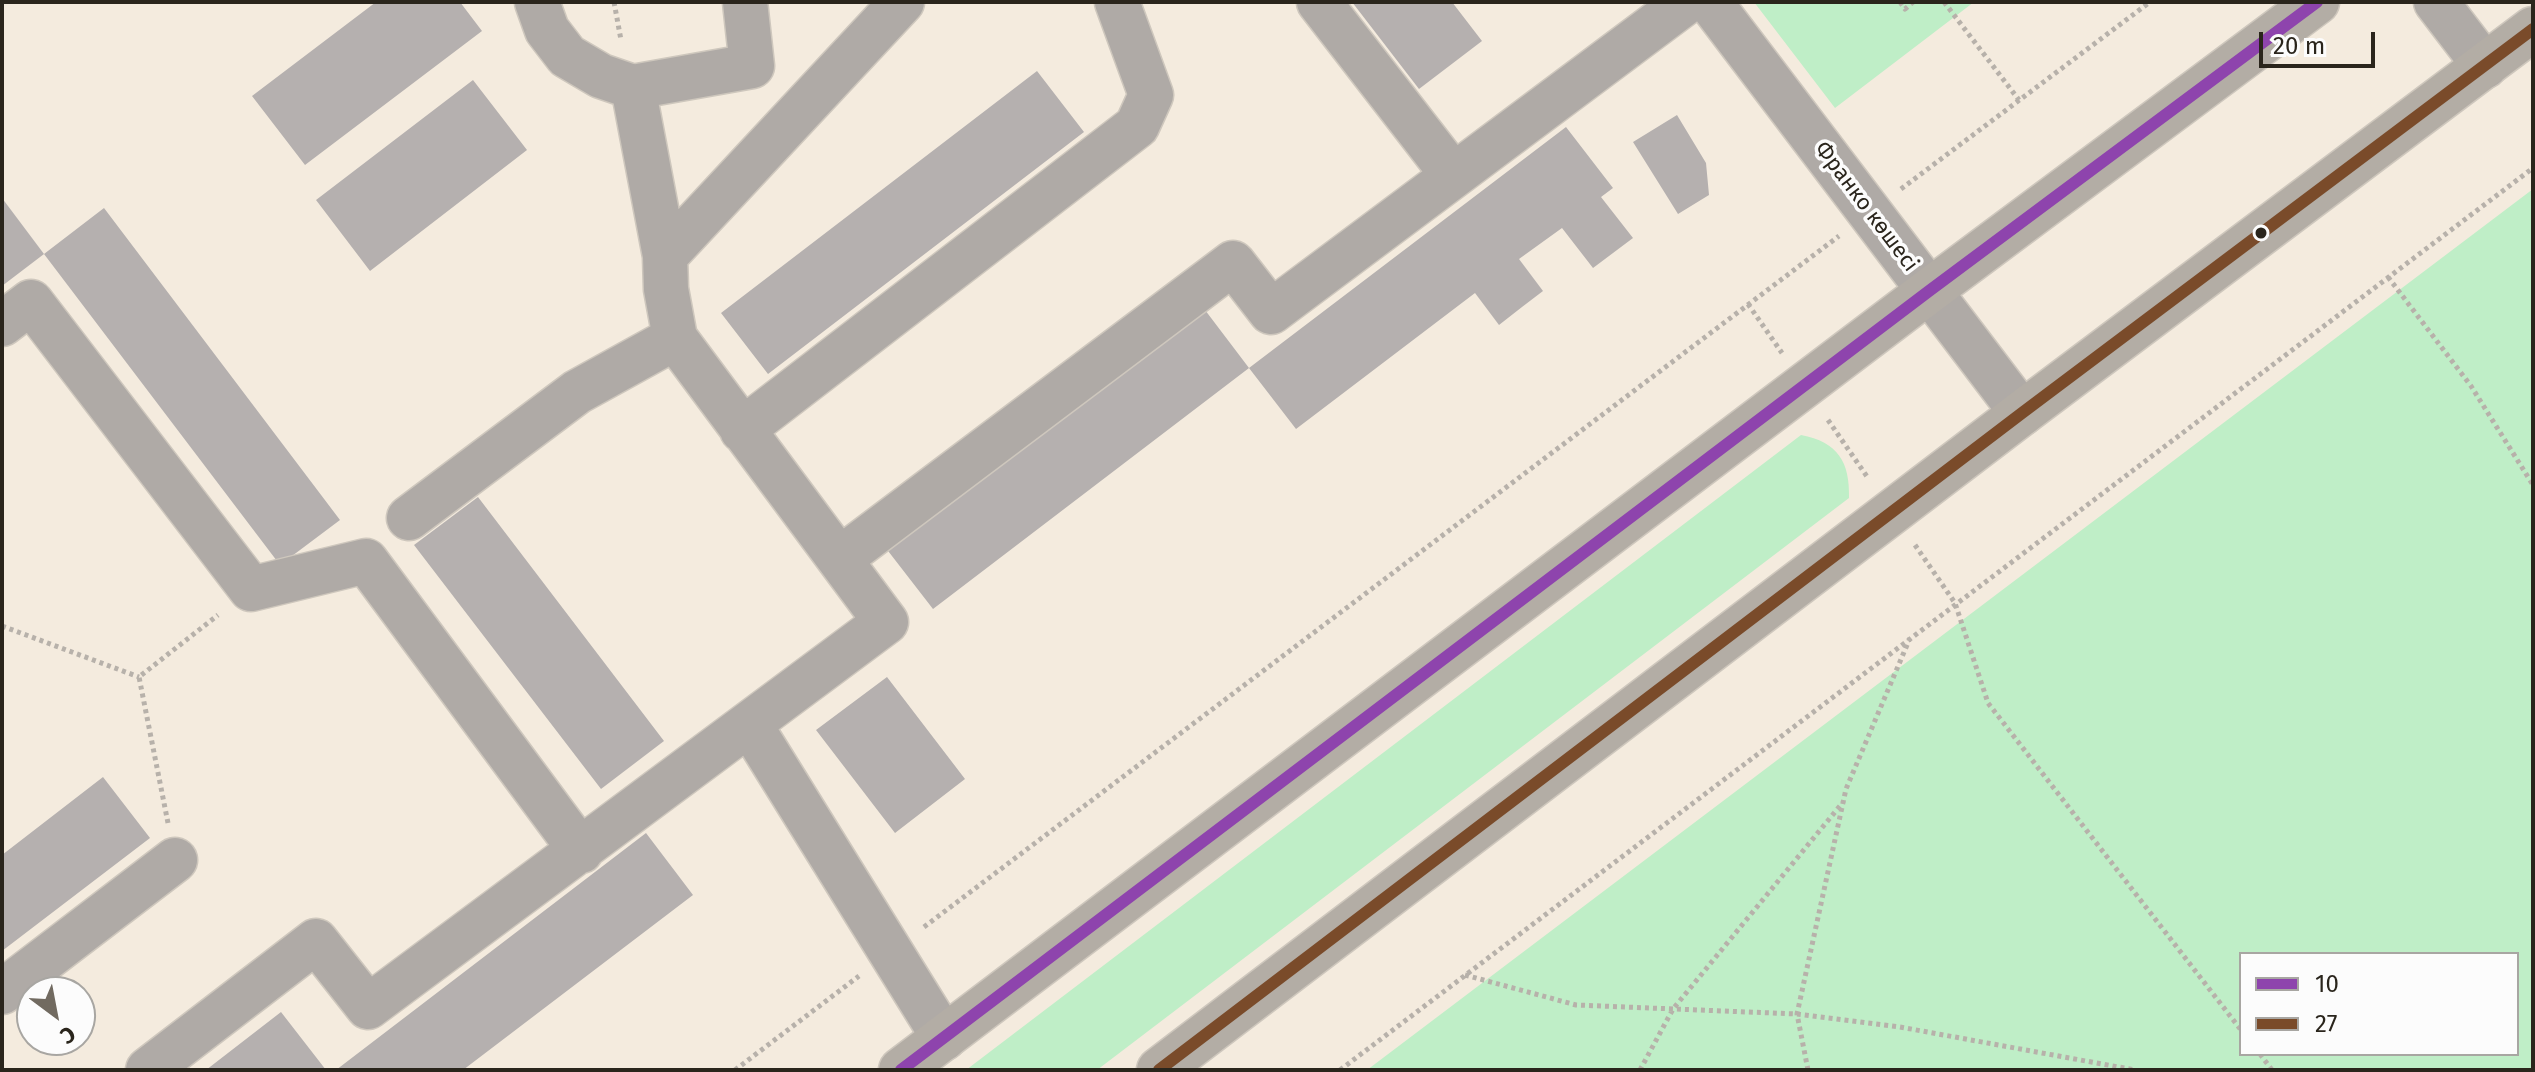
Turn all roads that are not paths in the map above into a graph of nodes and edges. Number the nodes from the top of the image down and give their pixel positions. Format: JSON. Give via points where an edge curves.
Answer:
{"nodes":[{"id":1,"x":537,"y":2,"type":"edge"},
{"id":2,"x":745,"y":2,"type":"edge"},
{"id":3,"x":902,"y":2,"type":"edge"},
{"id":4,"x":1117,"y":2,"type":"edge"},
{"id":5,"x":1319,"y":2,"type":"edge"},
{"id":6,"x":1686,"y":2,"type":"edge"},
{"id":7,"x":1710,"y":2,"type":"edge"},
{"id":8,"x":2317,"y":2,"type":"edge"},
{"id":9,"x":2436,"y":2,"type":"edge"},
{"id":10,"x":2533,"y":29,"type":"edge"},
{"id":11,"x":2485,"y":66,"type":"junction"},
{"id":12,"x":633,"y":87,"type":"junction"},
{"id":13,"x":1453,"y":175,"type":"junction"},
{"id":14,"x":665,"y":256,"type":"junction"},
{"id":15,"x":1929,"y":291,"type":"junction"},
{"id":16,"x":2,"y":324,"type":"edge"},
{"id":17,"x":675,"y":338,"type":"junction"},
{"id":18,"x":2022,"y":413,"type":"junction"},
{"id":19,"x":742,"y":430,"type":"junction"},
{"id":20,"x":409,"y":518,"type":"dead end"},
{"id":21,"x":841,"y":558,"type":"junction"},
{"id":22,"x":750,"y":725,"type":"junction"},
{"id":23,"x":581,"y":851,"type":"junction"},
{"id":24,"x":175,"y":860,"type":"road end"},
{"id":25,"x":2,"y":992,"type":"edge"},
{"id":26,"x":944,"y":1038,"type":"junction"},
{"id":27,"x":148,"y":1070,"type":"edge"},
{"id":28,"x":901,"y":1070,"type":"edge"},
{"id":29,"x":1159,"y":1070,"type":"edge"}],
"edges":[{"from":1,"to":12,"type":"street","via":[[547,30],[567,56]]},
{"from":2,"to":12,"type":"street","via":[[752,66]]},
{"from":3,"to":14,"type":"street"},
{"from":4,"to":19,"type":"street","via":[[1151,95],[1137,126]]},
{"from":5,"to":13,"type":"street"},
{"from":6,"to":13,"type":"street"},
{"from":7,"to":15,"type":"street","name":"Франко көшесі"},
{"from":8,"to":15,"type":"main road"},
{"from":9,"to":11,"type":"street"},
{"from":10,"to":11,"type":"main road"},
{"from":11,"to":18,"type":"main road"},
{"from":12,"to":14,"type":"street"},
{"from":13,"to":21,"type":"street","via":[[1271,312],[1233,263]]},
{"from":14,"to":17,"type":"street"},
{"from":15,"to":18,"type":"street","name":"Франко көшесі"},
{"from":15,"to":26,"type":"main road"},
{"from":16,"to":23,"type":"street","via":[[31,302],[251,589],[366,561]]},
{"from":17,"to":19,"type":"street"},
{"from":17,"to":20,"type":"street","via":[[577,392]]},
{"from":18,"to":29,"type":"main road"},
{"from":19,"to":21,"type":"street"},
{"from":21,"to":22,"type":"street","via":[[886,622]]},
{"from":22,"to":23,"type":"street"},
{"from":22,"to":26,"type":"street"},
{"from":23,"to":27,"type":"street","via":[[368,1007],[316,941]]},
{"from":24,"to":25,"type":"street"},
{"from":26,"to":28,"type":"main road"}]}
